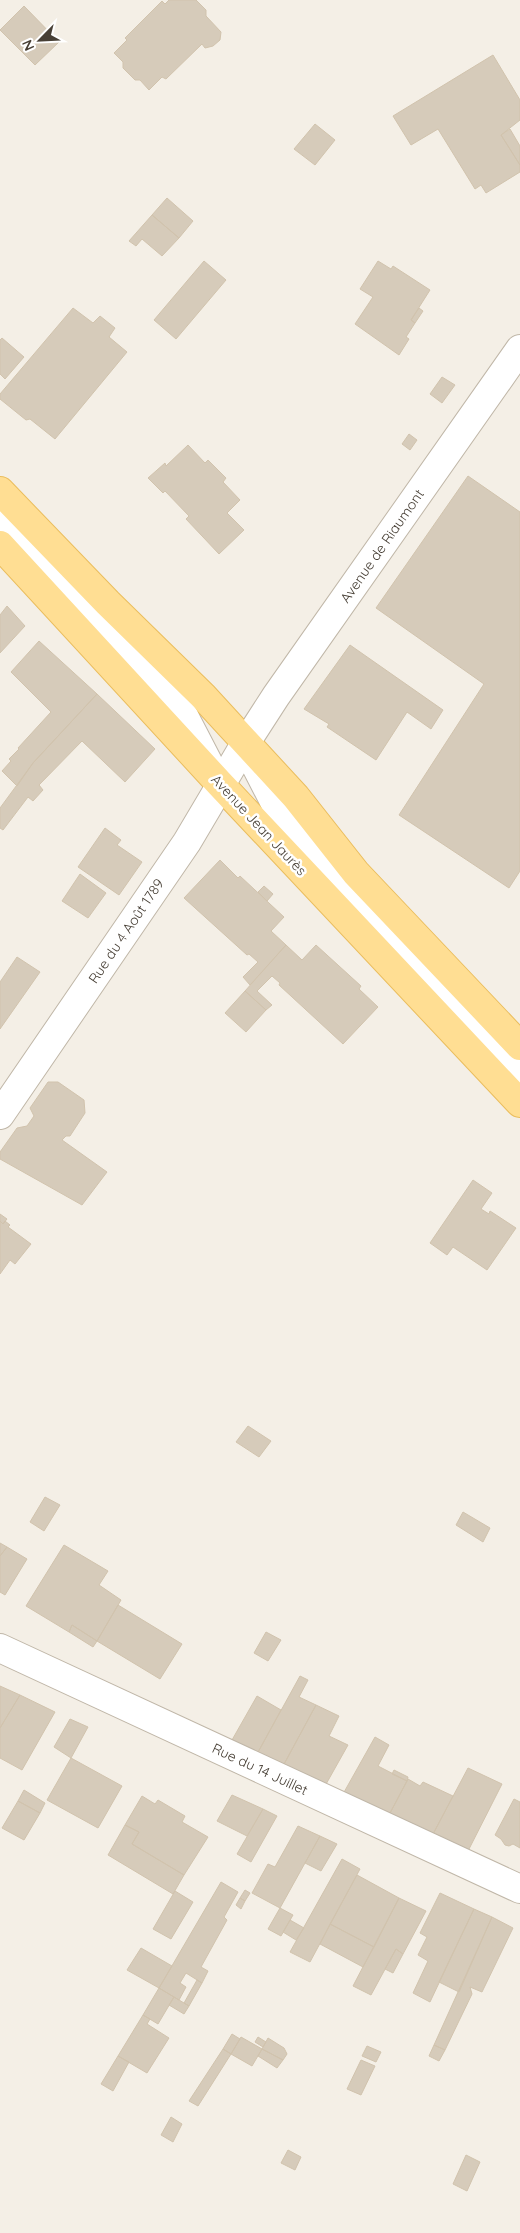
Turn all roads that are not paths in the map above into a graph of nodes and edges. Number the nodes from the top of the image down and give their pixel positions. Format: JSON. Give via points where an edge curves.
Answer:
{"nodes":[{"id":1,"x":520,"y":349,"type":"edge"},
{"id":2,"x":0,"y":491,"type":"edge"},
{"id":3,"x":0,"y":523,"type":"edge"},
{"id":4,"x":0,"y":545,"type":"edge"},
{"id":5,"x":244,"y":744,"type":"junction"},
{"id":6,"x":220,"y":784,"type":"junction"},
{"id":7,"x":520,"y":1046,"type":"edge"},
{"id":8,"x":520,"y":1074,"type":"edge"},
{"id":9,"x":520,"y":1103,"type":"edge"},
{"id":10,"x":0,"y":1115,"type":"edge"},
{"id":11,"x":0,"y":1648,"type":"edge"},
{"id":12,"x":520,"y":1889,"type":"edge"}],
"edges":[{"from":1,"to":5,"type":"street","name":"Avenue de Riaumont"},
{"from":2,"to":5,"type":"main road","via":[[203,696]]},
{"from":3,"to":6,"type":"street","via":[[184,716]]},
{"from":4,"to":6,"type":"main road","name":"Avenue Jean Jaurès"},
{"from":5,"to":6,"type":"street","name":"Rue du 4 Août 1789"},
{"from":5,"to":7,"type":"main road","via":[[296,797],[356,873]]},
{"from":5,"to":8,"type":"street","via":[[280,813]]},
{"from":6,"to":9,"type":"main road","name":"Avenue Jean Jaurès"},
{"from":6,"to":10,"type":"street","name":"Rue du 4 Août 1789","via":[[187,842]]},
{"from":11,"to":12,"type":"street","name":"Rue du 14 Juillet"}]}
